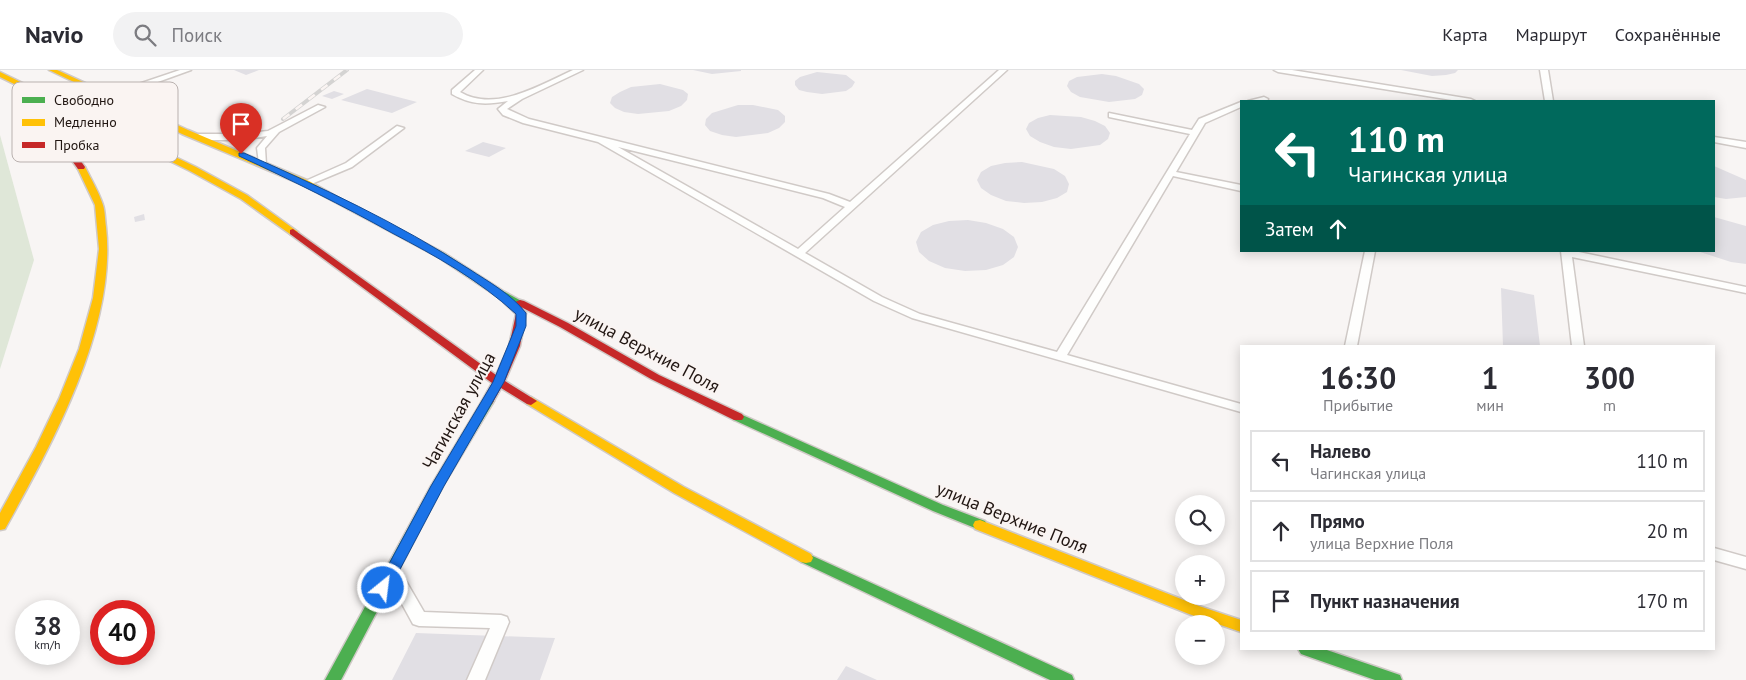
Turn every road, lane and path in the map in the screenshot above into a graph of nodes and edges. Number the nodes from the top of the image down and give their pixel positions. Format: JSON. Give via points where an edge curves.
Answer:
{"nodes":[{"id":1,"x":52,"y":70,"type":"edge"},
{"id":2,"x":186,"y":70,"type":"edge"},
{"id":3,"x":480,"y":70,"type":"edge"},
{"id":4,"x":579,"y":70,"type":"edge"},
{"id":5,"x":1004,"y":70,"type":"edge"},
{"id":6,"x":1278,"y":70,"type":"edge"},
{"id":7,"x":1544,"y":70,"type":"edge"},
{"id":8,"x":0,"y":74,"type":"edge"},
{"id":9,"x":15,"y":82,"type":"edge"},
{"id":10,"x":79,"y":82,"type":"edge"},
{"id":11,"x":151,"y":82,"type":"edge"},
{"id":12,"x":519,"y":97,"type":"junction"},
{"id":13,"x":1264,"y":99,"type":"dead end"},
{"id":14,"x":1258,"y":100,"type":"edge"},
{"id":15,"x":1465,"y":100,"type":"edge"},
{"id":16,"x":1549,"y":100,"type":"edge"},
{"id":17,"x":1240,"y":104,"type":"edge"},
{"id":18,"x":321,"y":107,"type":"dead end"},
{"id":19,"x":1112,"y":115,"type":"dead end"},
{"id":20,"x":400,"y":128,"type":"dead end"},
{"id":21,"x":178,"y":129,"type":"edge"},
{"id":22,"x":178,"y":131,"type":"edge"},
{"id":23,"x":185,"y":132,"type":"junction"},
{"id":24,"x":275,"y":132,"type":"junction"},
{"id":25,"x":1194,"y":133,"type":"junction"},
{"id":26,"x":199,"y":137,"type":"junction"},
{"id":27,"x":1715,"y":140,"type":"edge"},
{"id":28,"x":602,"y":141,"type":"junction"},
{"id":29,"x":1746,"y":145,"type":"edge"},
{"id":30,"x":77,"y":162,"type":"edge"},
{"id":31,"x":178,"y":162,"type":"edge"},
{"id":32,"x":263,"y":163,"type":"junction"},
{"id":33,"x":1170,"y":173,"type":"junction"},
{"id":34,"x":306,"y":183,"type":"junction"},
{"id":35,"x":1240,"y":188,"type":"edge"},
{"id":36,"x":851,"y":206,"type":"junction"},
{"id":37,"x":800,"y":252,"type":"junction"},
{"id":38,"x":1370,"y":252,"type":"edge"},
{"id":39,"x":1566,"y":252,"type":"edge"},
{"id":40,"x":1746,"y":290,"type":"edge"},
{"id":41,"x":499,"y":293,"type":"junction"},
{"id":42,"x":1351,"y":345,"type":"edge"},
{"id":43,"x":1578,"y":345,"type":"edge"},
{"id":44,"x":1060,"y":357,"type":"junction"},
{"id":45,"x":499,"y":382,"type":"junction"},
{"id":46,"x":1240,"y":408,"type":"edge"},
{"id":47,"x":0,"y":525,"type":"edge"},
{"id":48,"x":1715,"y":554,"type":"edge"},
{"id":49,"x":1746,"y":563,"type":"edge"},
{"id":50,"x":392,"y":572,"type":"junction"},
{"id":51,"x":1240,"y":626,"type":"edge"},
{"id":52,"x":1309,"y":650,"type":"edge"},
{"id":53,"x":333,"y":680,"type":"edge"},
{"id":54,"x":476,"y":680,"type":"edge"},
{"id":55,"x":1066,"y":680,"type":"edge"},
{"id":56,"x":1394,"y":680,"type":"edge"}],
"edges":[{"from":1,"to":10,"type":"main road","name":"улица Верхние Поля"},
{"from":2,"to":11,"type":"lane"},
{"from":3,"to":12,"type":"lane","via":[[455,92],[468,100],[495,101]]},
{"from":4,"to":12,"type":"lane"},
{"from":5,"to":36,"type":"lane"},
{"from":6,"to":15,"type":"lane"},
{"from":7,"to":16,"type":"lane"},
{"from":8,"to":9,"type":"main road"},
{"from":12,"to":28,"type":"lane","via":[[502,109],[526,121]]},
{"from":13,"to":14,"type":"lane"},
{"from":17,"to":25,"type":"lane","via":[[1202,121]]},
{"from":18,"to":24,"type":"lane"},
{"from":19,"to":25,"type":"lane"},
{"from":20,"to":34,"type":"lane","via":[[349,165]]},
{"from":21,"to":23,"type":"main road","name":"улица Верхние Поля"},
{"from":22,"to":23,"type":"main road"},
{"from":23,"to":26,"type":"main road","name":"улица Верхние Поля"},
{"from":24,"to":26,"type":"lane","via":[[241,137]]},
{"from":24,"to":32,"type":"lane","via":[[262,148]]},
{"from":25,"to":33,"type":"lane"},
{"from":26,"to":32,"type":"main road","name":"улица Верхние Поля"},
{"from":27,"to":29,"type":"lane"},
{"from":28,"to":36,"type":"lane","via":[[826,196]]},
{"from":28,"to":37,"type":"lane"},
{"from":30,"to":47,"type":"main road","via":[[92,184],[100,212],[103,241],[95,310],[87,345],[49,435]]},
{"from":31,"to":45,"type":"main road","via":[[244,197]]},
{"from":32,"to":34,"type":"main road","name":"улица Верхние Поля"},
{"from":33,"to":35,"type":"lane"},
{"from":33,"to":44,"type":"lane"},
{"from":34,"to":41,"type":"main road","name":"улица Верхние Поля","via":[[441,255]]},
{"from":36,"to":37,"type":"lane"},
{"from":37,"to":44,"type":"lane","via":[[878,299],[916,316]]},
{"from":38,"to":42,"type":"lane"},
{"from":39,"to":40,"type":"lane"},
{"from":39,"to":43,"type":"lane"},
{"from":41,"to":45,"type":"main road","name":"Чагинская улица","via":[[521,313],[521,326]]},
{"from":41,"to":51,"type":"main road","name":"улица Верхние Поля","via":[[564,325],[655,377],[773,434],[938,508]]},
{"from":44,"to":46,"type":"lane"},
{"from":45,"to":50,"type":"main road","name":"Чагинская улица","via":[[437,486]]},
{"from":45,"to":55,"type":"main road","via":[[679,490],[808,559]]},
{"from":48,"to":49,"type":"lane"},
{"from":50,"to":53,"type":"main road","name":"Чагинская улица"},
{"from":50,"to":54,"type":"lane","via":[[419,619],[501,622]]},
{"from":52,"to":56,"type":"main road"}]}
